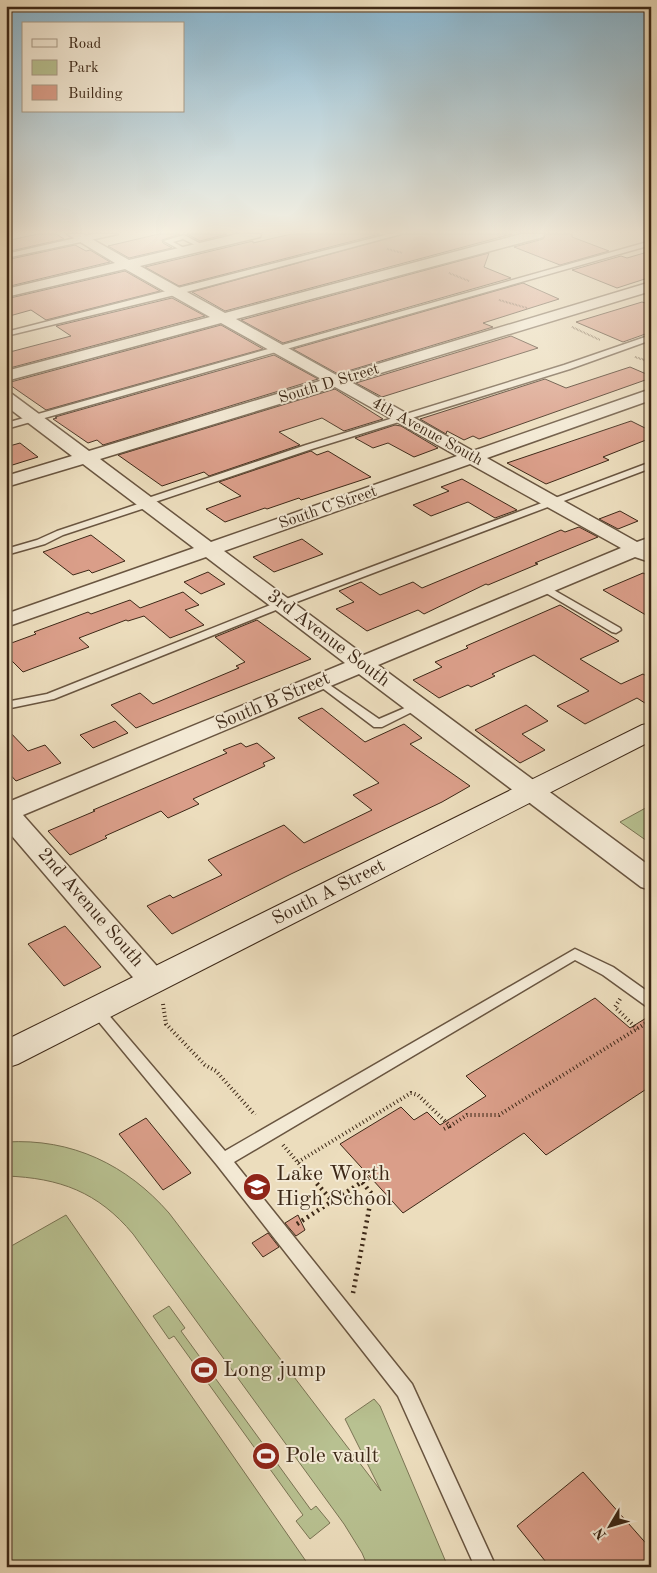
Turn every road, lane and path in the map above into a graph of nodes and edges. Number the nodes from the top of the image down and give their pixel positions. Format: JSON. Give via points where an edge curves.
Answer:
{"nodes":[{"id":1,"x":111,"y":307,"type":"edge"},
{"id":2,"x":205,"y":307,"type":"edge"},
{"id":3,"x":264,"y":307,"type":"edge"},
{"id":4,"x":425,"y":307,"type":"edge"},
{"id":5,"x":581,"y":307,"type":"edge"},
{"id":6,"x":224,"y":318,"type":"junction"},
{"id":7,"x":6,"y":334,"type":"edge"},
{"id":8,"x":651,"y":337,"type":"edge"},
{"id":9,"x":279,"y":349,"type":"junction"},
{"id":10,"x":6,"y":376,"type":"edge"},
{"id":11,"x":336,"y":382,"type":"junction"},
{"id":12,"x":651,"y":394,"type":"edge"},
{"id":13,"x":6,"y":398,"type":"edge"},
{"id":14,"x":34,"y":418,"type":"junction"},
{"id":15,"x":404,"y":419,"type":"junction"},
{"id":16,"x":6,"y":426,"type":"edge"},
{"id":17,"x":472,"y":457,"type":"junction"},
{"id":18,"x":86,"y":458,"type":"junction"},
{"id":19,"x":651,"y":465,"type":"edge"},
{"id":20,"x":6,"y":482,"type":"edge"},
{"id":21,"x":551,"y":502,"type":"junction"},
{"id":22,"x":147,"y":503,"type":"junction"},
{"id":23,"x":209,"y":550,"type":"junction"},
{"id":24,"x":646,"y":550,"type":"edge"},
{"id":25,"x":6,"y":552,"type":"edge"},
{"id":26,"x":545,"y":588,"type":"junction"},
{"id":27,"x":282,"y":604,"type":"junction"},
{"id":28,"x":6,"y":621,"type":"edge"},
{"id":29,"x":616,"y":630,"type":"dead end"},
{"id":30,"x":362,"y":664,"type":"junction"},
{"id":31,"x":321,"y":682,"type":"junction"},
{"id":32,"x":6,"y":706,"type":"edge"},
{"id":33,"x":418,"y":706,"type":"junction"},
{"id":34,"x":651,"y":731,"type":"edge"},
{"id":35,"x":531,"y":791,"type":"junction"},
{"id":36,"x":6,"y":813,"type":"edge"},
{"id":37,"x":651,"y":881,"type":"edge"},
{"id":38,"x":634,"y":991,"type":"junction"},
{"id":39,"x":158,"y":993,"type":"junction"},
{"id":40,"x":651,"y":1002,"type":"edge"},
{"id":41,"x":96,"y":1010,"type":"junction"},
{"id":42,"x":651,"y":1020,"type":"edge"},
{"id":43,"x":638,"y":1029,"type":"junction"},
{"id":44,"x":6,"y":1055,"type":"edge"},
{"id":45,"x":255,"y":1115,"type":"dead end"},
{"id":46,"x":450,"y":1126,"type":"junction"},
{"id":47,"x":444,"y":1129,"type":"dead end"},
{"id":48,"x":283,"y":1145,"type":"dead end"},
{"id":49,"x":223,"y":1160,"type":"junction"},
{"id":50,"x":298,"y":1162,"type":"junction"},
{"id":51,"x":370,"y":1177,"type":"dead end"},
{"id":52,"x":362,"y":1182,"type":"junction"},
{"id":53,"x":333,"y":1202,"type":"junction"},
{"id":54,"x":282,"y":1234,"type":"junction"},
{"id":55,"x":340,"y":1307,"type":"junction"},
{"id":56,"x":486,"y":1567,"type":"edge"}],
"edges":[{"from":1,"to":7,"type":"lane"},
{"from":2,"to":6,"type":"street","name":"4th Avenue South"},
{"from":3,"to":6,"type":"street"},
{"from":4,"to":9,"type":"lane"},
{"from":5,"to":11,"type":"street","name":"South D Street"},
{"from":6,"to":9,"type":"street","name":"4th Avenue South"},
{"from":6,"to":10,"type":"street"},
{"from":8,"to":15,"type":"lane"},
{"from":9,"to":11,"type":"street","name":"4th Avenue South"},
{"from":9,"to":14,"type":"lane"},
{"from":11,"to":15,"type":"street","name":"4th Avenue South"},
{"from":11,"to":18,"type":"street","name":"South D Street"},
{"from":12,"to":17,"type":"street","name":"South C Street"},
{"from":13,"to":14,"type":"street","name":"3rd Avenue South"},
{"from":14,"to":16,"type":"lane"},
{"from":14,"to":18,"type":"street","name":"3rd Avenue South"},
{"from":15,"to":17,"type":"street","name":"4th Avenue South"},
{"from":15,"to":22,"type":"lane"},
{"from":17,"to":21,"type":"street","name":"4th Avenue South"},
{"from":17,"to":23,"type":"street","name":"South C Street"},
{"from":18,"to":20,"type":"street","name":"South D Street"},
{"from":18,"to":22,"type":"street","name":"3rd Avenue South"},
{"from":19,"to":21,"type":"lane"},
{"from":21,"to":24,"type":"street","name":"4th Avenue South"},
{"from":21,"to":27,"type":"lane"},
{"from":22,"to":23,"type":"street","name":"3rd Avenue South"},
{"from":22,"to":25,"type":"lane"},
{"from":23,"to":27,"type":"street","name":"3rd Avenue South"},
{"from":23,"to":28,"type":"street","name":"South C Street"},
{"from":24,"to":26,"type":"street","name":"South B Street"},
{"from":26,"to":29,"type":"lane"},
{"from":26,"to":30,"type":"street","name":"South B Street"},
{"from":27,"to":30,"type":"street","name":"3rd Avenue South"},
{"from":27,"to":32,"type":"lane","via":[[50,697]]},
{"from":30,"to":31,"type":"street","name":"South B Street"},
{"from":30,"to":33,"type":"street","name":"3rd Avenue South"},
{"from":31,"to":33,"type":"lane","via":[[378,724]]},
{"from":31,"to":36,"type":"street","name":"South B Street"},
{"from":33,"to":35,"type":"street","name":"3rd Avenue South"},
{"from":34,"to":35,"type":"street","name":"South A Street"},
{"from":35,"to":37,"type":"street","name":"3rd Avenue South"},
{"from":35,"to":39,"type":"street","name":"South A Street"},
{"from":36,"to":39,"type":"street","name":"2nd Avenue South"},
{"from":38,"to":40,"type":"lane"},
{"from":38,"to":43,"type":"path","via":[[614,1005]]},
{"from":38,"to":49,"type":"lane","via":[[608,971],[575,954]]},
{"from":39,"to":41,"type":"street","name":"South A Street"},
{"from":39,"to":45,"type":"path","via":[[166,1024],[204,1065],[216,1071]]},
{"from":41,"to":44,"type":"street","name":"South A Street"},
{"from":41,"to":49,"type":"lane"},
{"from":42,"to":43,"type":"path"},
{"from":43,"to":46,"type":"path","via":[[499,1115],[467,1114]]},
{"from":46,"to":47,"type":"path"},
{"from":46,"to":50,"type":"path","via":[[418,1094],[411,1093]]},
{"from":48,"to":50,"type":"path"},
{"from":49,"to":54,"type":"lane"},
{"from":50,"to":53,"type":"path"},
{"from":51,"to":52,"type":"path"},
{"from":52,"to":53,"type":"path"},
{"from":52,"to":55,"type":"path","via":[[372,1194],[352,1298]]},
{"from":53,"to":54,"type":"path"},
{"from":54,"to":55,"type":"lane"},
{"from":55,"to":56,"type":"lane","via":[[404,1390]]}]}
